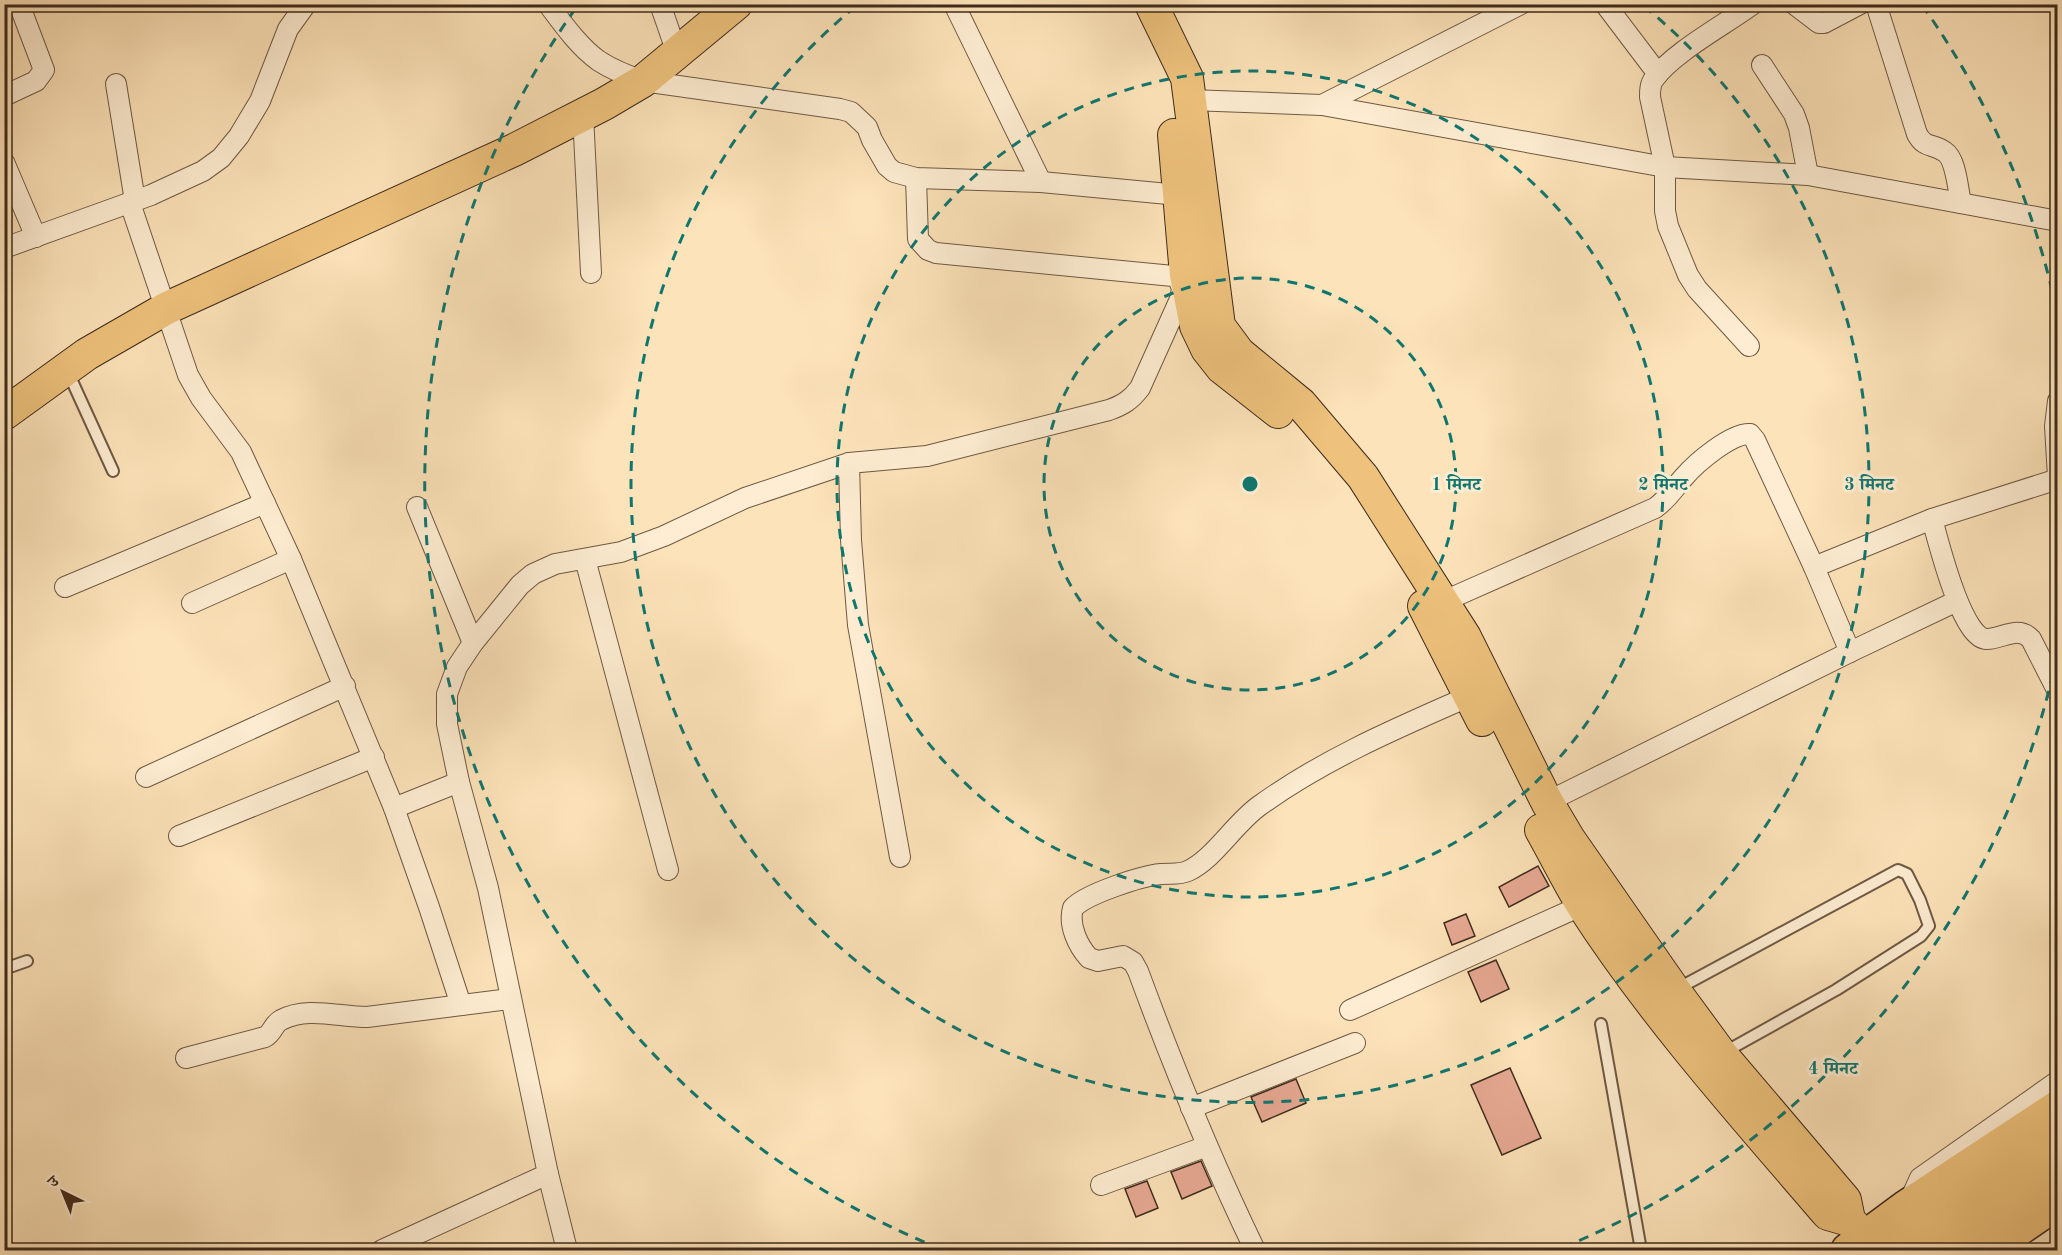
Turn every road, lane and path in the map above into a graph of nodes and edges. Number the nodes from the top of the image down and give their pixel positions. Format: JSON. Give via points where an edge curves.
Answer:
{"nodes":[{"id":1,"x":19,"y":4,"type":"edge"},
{"id":2,"x":548,"y":4,"type":"edge"},
{"id":3,"x":660,"y":4,"type":"edge"},
{"id":4,"x":736,"y":4,"type":"edge"},
{"id":5,"x":954,"y":4,"type":"edge"},
{"id":6,"x":1128,"y":4,"type":"edge"},
{"id":7,"x":1151,"y":4,"type":"edge"},
{"id":8,"x":1521,"y":4,"type":"edge"},
{"id":9,"x":1605,"y":4,"type":"edge"},
{"id":10,"x":1753,"y":4,"type":"edge"},
{"id":11,"x":1794,"y":4,"type":"edge"},
{"id":12,"x":1860,"y":4,"type":"edge"},
{"id":13,"x":1876,"y":4,"type":"edge"},
{"id":14,"x":302,"y":6,"type":"edge"},
{"id":15,"x":677,"y":54,"type":"junction"},
{"id":16,"x":1762,"y":65,"type":"dead end"},
{"id":17,"x":1658,"y":74,"type":"junction"},
{"id":18,"x":643,"y":81,"type":"junction"},
{"id":19,"x":116,"y":84,"type":"dead end"},
{"id":20,"x":4,"y":96,"type":"edge"},
{"id":21,"x":1190,"y":100,"type":"junction"},
{"id":22,"x":1322,"y":105,"type":"junction"},
{"id":23,"x":583,"y":115,"type":"junction"},
{"id":24,"x":4,"y":162,"type":"edge"},
{"id":25,"x":1665,"y":167,"type":"junction"},
{"id":26,"x":1808,"y":175,"type":"junction"},
{"id":27,"x":916,"y":178,"type":"junction"},
{"id":28,"x":1041,"y":182,"type":"junction"},
{"id":29,"x":1179,"y":195,"type":"junction"},
{"id":30,"x":132,"y":202,"type":"junction"},
{"id":31,"x":1961,"y":203,"type":"junction"},
{"id":32,"x":2058,"y":221,"type":"edge"},
{"id":33,"x":36,"y":237,"type":"junction"},
{"id":34,"x":4,"y":248,"type":"edge"},
{"id":35,"x":591,"y":273,"type":"dead end"},
{"id":36,"x":166,"y":308,"type":"junction"},
{"id":37,"x":1749,"y":346,"type":"dead end"},
{"id":38,"x":66,"y":369,"type":"junction"},
{"id":39,"x":2058,"y":401,"type":"edge"},
{"id":40,"x":4,"y":414,"type":"edge"},
{"id":41,"x":849,"y":464,"type":"junction"},
{"id":42,"x":2057,"y":466,"type":"edge"},
{"id":43,"x":113,"y":471,"type":"dead end"},
{"id":44,"x":2058,"y":478,"type":"edge"},
{"id":45,"x":265,"y":503,"type":"junction"},
{"id":46,"x":417,"y":507,"type":"dead end"},
{"id":47,"x":1932,"y":519,"type":"junction"},
{"id":48,"x":291,"y":559,"type":"junction"},
{"id":49,"x":585,"y":559,"type":"junction"},
{"id":50,"x":1814,"y":567,"type":"junction"},
{"id":51,"x":65,"y":587,"type":"dead end"},
{"id":52,"x":1957,"y":601,"type":"junction"},
{"id":53,"x":1442,"y":602,"type":"junction"},
{"id":54,"x":192,"y":603,"type":"dead end"},
{"id":55,"x":473,"y":643,"type":"junction"},
{"id":56,"x":1850,"y":652,"type":"junction"},
{"id":57,"x":345,"y":686,"type":"junction"},
{"id":58,"x":2058,"y":692,"type":"edge"},
{"id":59,"x":1470,"y":696,"type":"junction"},
{"id":60,"x":374,"y":757,"type":"junction"},
{"id":61,"x":146,"y":777,"type":"dead end"},
{"id":62,"x":459,"y":782,"type":"junction"},
{"id":63,"x":1546,"y":802,"type":"junction"},
{"id":64,"x":394,"y":808,"type":"junction"},
{"id":65,"x":179,"y":836,"type":"dead end"},
{"id":66,"x":900,"y":857,"type":"dead end"},
{"id":67,"x":668,"y":870,"type":"dead end"},
{"id":68,"x":1583,"y":905,"type":"junction"},
{"id":69,"x":27,"y":961,"type":"dead end"},
{"id":70,"x":4,"y":969,"type":"edge"},
{"id":71,"x":1674,"y":990,"type":"junction"},
{"id":72,"x":510,"y":999,"type":"junction"},
{"id":73,"x":461,"y":1005,"type":"junction"},
{"id":74,"x":1350,"y":1010,"type":"dead end"},
{"id":75,"x":1601,"y":1024,"type":"dead end"},
{"id":76,"x":1355,"y":1043,"type":"dead end"},
{"id":77,"x":1721,"y":1054,"type":"junction"},
{"id":78,"x":186,"y":1058,"type":"dead end"},
{"id":79,"x":2058,"y":1081,"type":"edge"},
{"id":80,"x":2058,"y":1107,"type":"edge"},
{"id":81,"x":1191,"y":1108,"type":"junction"},
{"id":82,"x":2058,"y":1135,"type":"edge"},
{"id":83,"x":1208,"y":1146,"type":"junction"},
{"id":84,"x":2058,"y":1169,"type":"edge"},
{"id":85,"x":548,"y":1174,"type":"junction"},
{"id":86,"x":1101,"y":1185,"type":"dead end"},
{"id":87,"x":2058,"y":1202,"type":"edge"},
{"id":88,"x":1906,"y":1208,"type":"junction"},
{"id":89,"x":1866,"y":1242,"type":"edge"},
{"id":90,"x":382,"y":1251,"type":"edge"},
{"id":91,"x":567,"y":1251,"type":"edge"},
{"id":92,"x":1255,"y":1251,"type":"edge"},
{"id":93,"x":1641,"y":1251,"type":"edge"},
{"id":94,"x":1940,"y":1251,"type":"edge"},
{"id":95,"x":1988,"y":1251,"type":"edge"}],
"edges":[{"from":1,"to":20,"type":"street","via":[[44,70],[36,81]]},
{"from":2,"to":18,"type":"street","via":[[598,60]]},
{"from":3,"to":15,"type":"street"},
{"from":4,"to":15,"type":"main road"},
{"from":5,"to":28,"type":"street"},
{"from":6,"to":29,"type":"main road","via":[[1162,69],[1171,102]]},
{"from":7,"to":21,"type":"main road","via":[[1187,78]]},
{"from":8,"to":22,"type":"street"},
{"from":9,"to":17,"type":"street"},
{"from":10,"to":17,"type":"street"},
{"from":11,"to":12,"type":"street","via":[[1819,23]]},
{"from":13,"to":31,"type":"street","via":[[1917,134],[1925,144],[1943,150],[1952,159]]},
{"from":14,"to":30,"type":"street","via":[[288,29],[260,101],[221,158],[202,171]]},
{"from":15,"to":18,"type":"main road"},
{"from":16,"to":26,"type":"street","via":[[1794,114]]},
{"from":17,"to":25,"type":"street","via":[[1650,87],[1650,97]]},
{"from":18,"to":23,"type":"main road"},
{"from":18,"to":27,"type":"street","via":[[851,112],[867,127],[887,166]]},
{"from":19,"to":30,"type":"street"},
{"from":21,"to":22,"type":"street"},
{"from":21,"to":53,"type":"main road","via":[[1219,326],[1239,353],[1301,404],[1363,477]]},
{"from":22,"to":25,"type":"street"},
{"from":23,"to":35,"type":"street"},
{"from":23,"to":36,"type":"main road"},
{"from":24,"to":33,"type":"street"},
{"from":25,"to":26,"type":"street"},
{"from":25,"to":37,"type":"street","via":[[1668,226],[1688,275],[1705,300]]},
{"from":26,"to":31,"type":"street"},
{"from":27,"to":28,"type":"street"},
{"from":27,"to":41,"type":"street","via":[[918,239],[928,250],[1173,276],[1182,289],[1180,299],[1140,388],[1122,405],[927,456]]},
{"from":28,"to":29,"type":"street"},
{"from":29,"to":59,"type":"main road","via":[[1188,288],[1196,326],[1207,349],[1222,368],[1310,438],[1329,458],[1425,609]]},
{"from":30,"to":33,"type":"street"},
{"from":30,"to":36,"type":"street"},
{"from":31,"to":32,"type":"street"},
{"from":33,"to":34,"type":"street"},
{"from":36,"to":38,"type":"main road"},
{"from":36,"to":45,"type":"street","via":[[188,375],[241,452]]},
{"from":38,"to":40,"type":"main road"},
{"from":38,"to":43,"type":"lane"},
{"from":39,"to":42,"type":"street"},
{"from":41,"to":49,"type":"street","via":[[746,498],[621,552]]},
{"from":41,"to":66,"type":"street","via":[[858,625]]},
{"from":42,"to":44,"type":"street"},
{"from":44,"to":47,"type":"street"},
{"from":45,"to":48,"type":"street"},
{"from":45,"to":51,"type":"street"},
{"from":46,"to":55,"type":"street"},
{"from":47,"to":50,"type":"street"},
{"from":47,"to":52,"type":"street"},
{"from":48,"to":54,"type":"street"},
{"from":48,"to":57,"type":"street"},
{"from":49,"to":55,"type":"street","via":[[555,564],[534,574],[520,585]]},
{"from":49,"to":67,"type":"street"},
{"from":50,"to":53,"type":"street","via":[[1755,440],[1750,434],[1743,434],[1703,459],[1655,508]]},
{"from":50,"to":56,"type":"street"},
{"from":52,"to":56,"type":"street"},
{"from":52,"to":58,"type":"street","via":[[1981,638],[2026,633]]},
{"from":53,"to":63,"type":"main road","via":[[1465,637]]},
{"from":55,"to":62,"type":"street","via":[[447,694],[447,724]]},
{"from":56,"to":63,"type":"street"},
{"from":57,"to":60,"type":"street"},
{"from":57,"to":61,"type":"street"},
{"from":59,"to":68,"type":"main road"},
{"from":59,"to":81,"type":"street","via":[[1329,762],[1241,820],[1203,862],[1189,871],[1137,878],[1084,899],[1073,908],[1074,933],[1089,958],[1098,961],[1124,956],[1133,962]]},
{"from":60,"to":64,"type":"street"},
{"from":60,"to":65,"type":"street"},
{"from":62,"to":64,"type":"street"},
{"from":62,"to":72,"type":"street","via":[[488,888]]},
{"from":63,"to":71,"type":"main road"},
{"from":64,"to":73,"type":"street"},
{"from":68,"to":74,"type":"street"},
{"from":68,"to":89,"type":"main road","via":[[1652,1003],[1719,1087],[1828,1214]]},
{"from":69,"to":70,"type":"lane"},
{"from":71,"to":77,"type":"main road"},
{"from":71,"to":77,"type":"lane","via":[[1889,874],[1898,870],[1907,874],[1929,926],[1921,936],[1836,990]]},
{"from":72,"to":73,"type":"street"},
{"from":72,"to":85,"type":"street"},
{"from":73,"to":78,"type":"street","via":[[367,1017],[325,1012],[294,1016],[278,1022],[265,1037]]},
{"from":75,"to":93,"type":"lane"},
{"from":76,"to":81,"type":"street"},
{"from":77,"to":89,"type":"main road","via":[[1845,1200]]},
{"from":79,"to":88,"type":"street","via":[[1920,1178]]},
{"from":80,"to":88,"type":"highway"},
{"from":81,"to":83,"type":"street"},
{"from":82,"to":89,"type":"highway"},
{"from":83,"to":86,"type":"street"},
{"from":83,"to":92,"type":"street"},
{"from":84,"to":94,"type":"highway"},
{"from":85,"to":90,"type":"street"},
{"from":85,"to":91,"type":"street"},
{"from":87,"to":95,"type":"highway"},
{"from":88,"to":89,"type":"highway"}]}
